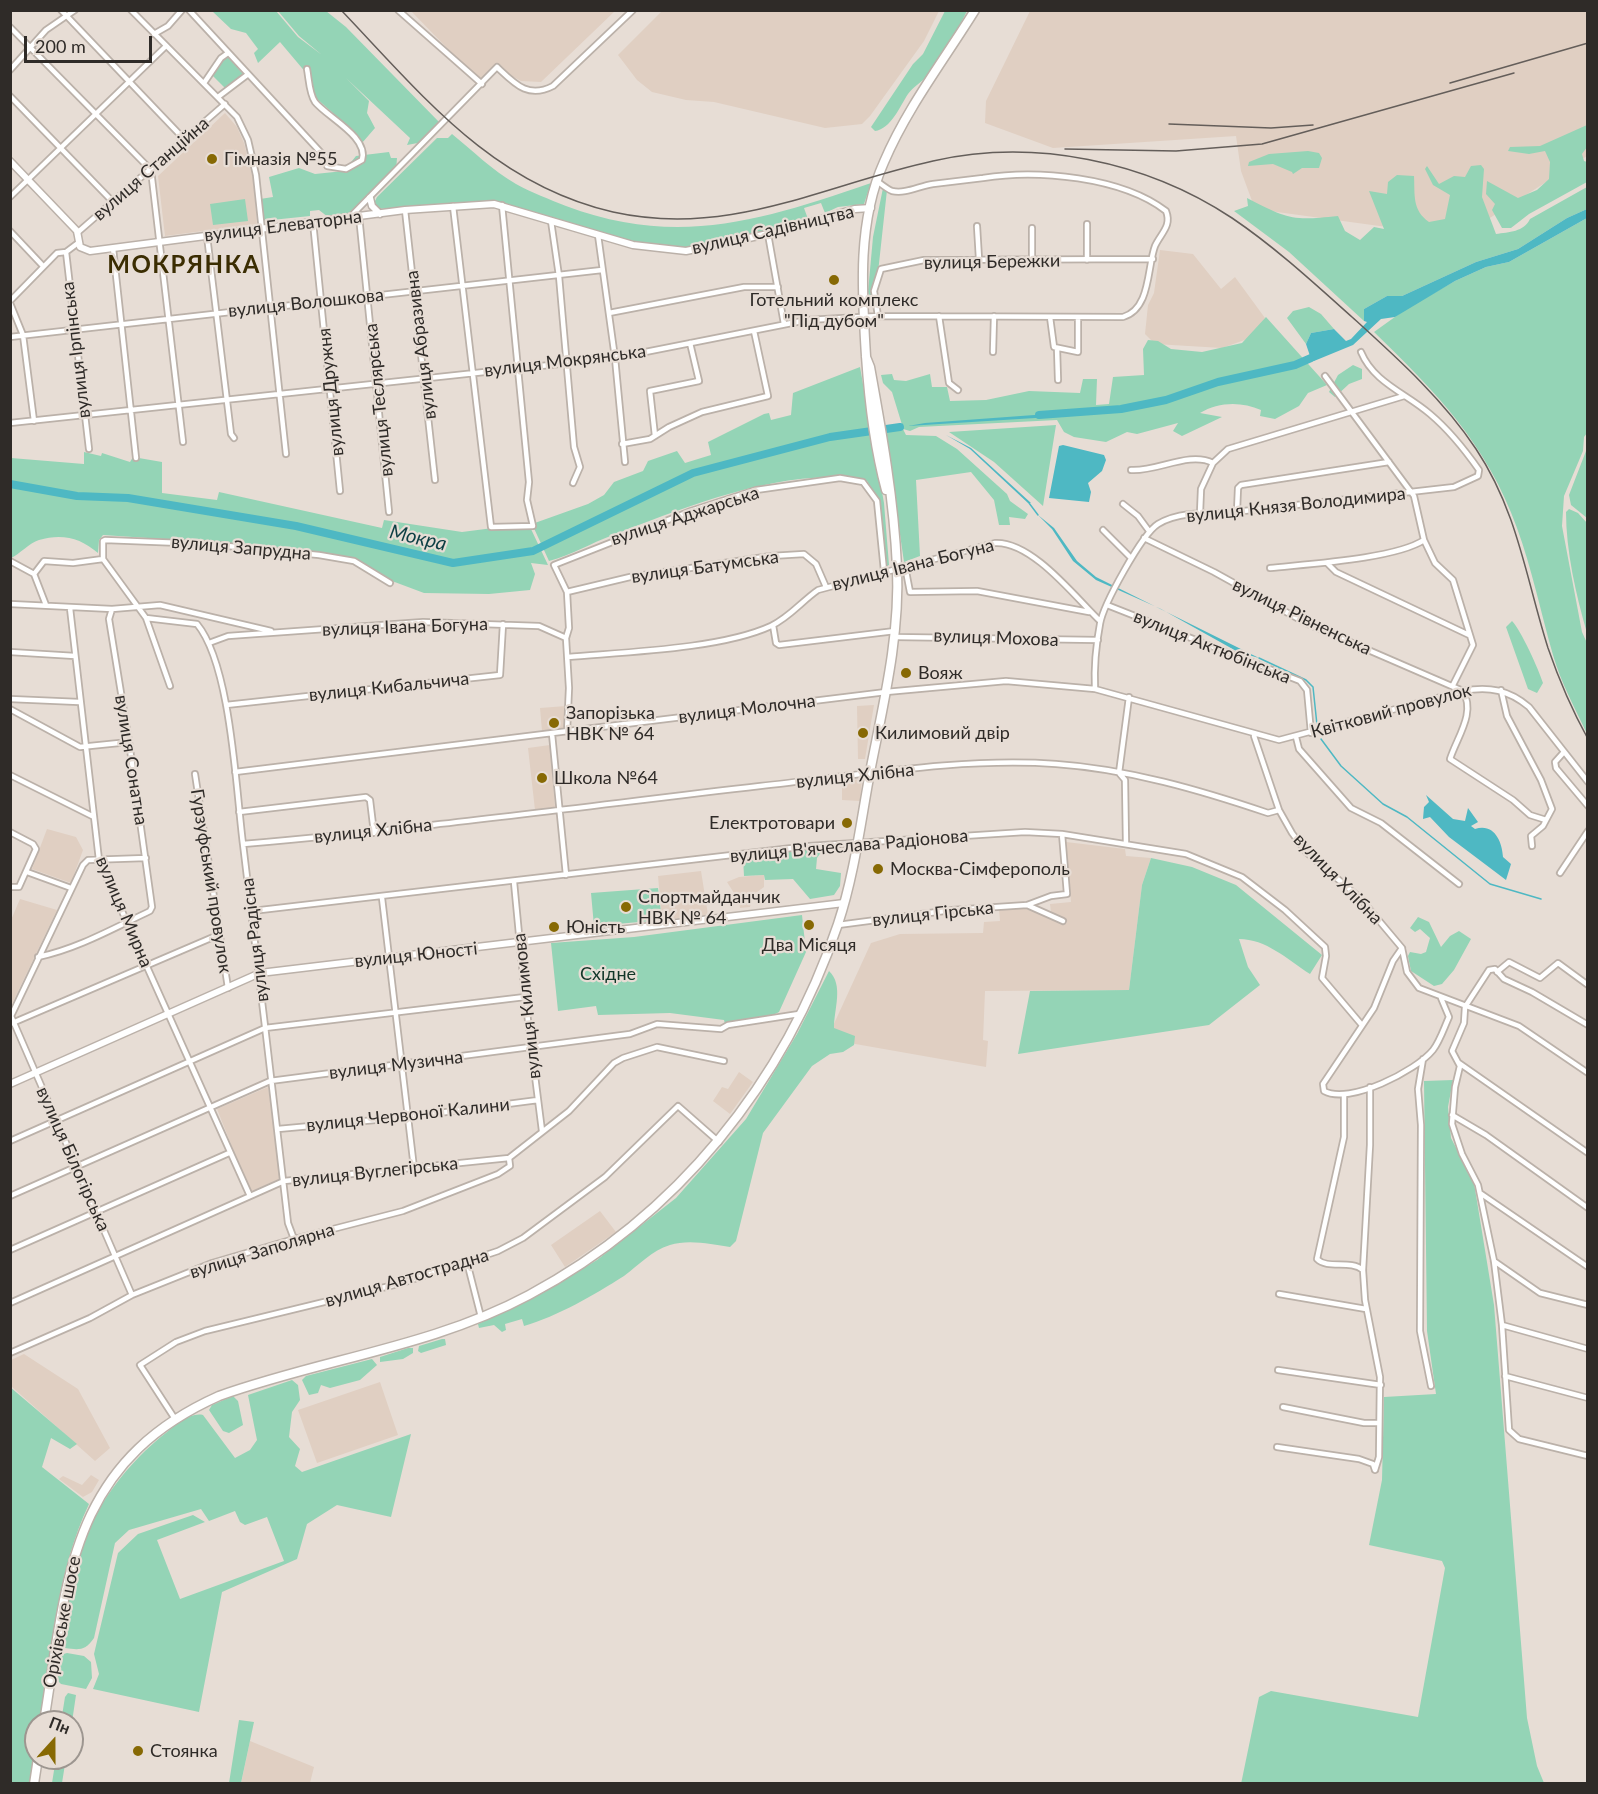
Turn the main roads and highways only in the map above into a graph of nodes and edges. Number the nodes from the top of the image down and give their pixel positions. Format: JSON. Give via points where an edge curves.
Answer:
{"nodes":[{"id":1,"x":975,"y":10,"type":"edge"},
{"id":2,"x":46,"y":1710,"type":"edge"}],
"edges":[{"from":1,"to":2,"type":"highway","name":"Оріхівське шосе","via":[[924,88],[884,162],[871,208],[862,265],[862,316],[901,568],[895,634],[858,843],[838,925],[778,1058],[719,1142],[665,1197],[627,1231],[533,1293],[448,1331],[239,1389],[175,1419],[145,1441],[96,1502],[74,1556],[65,1587]]}]}
